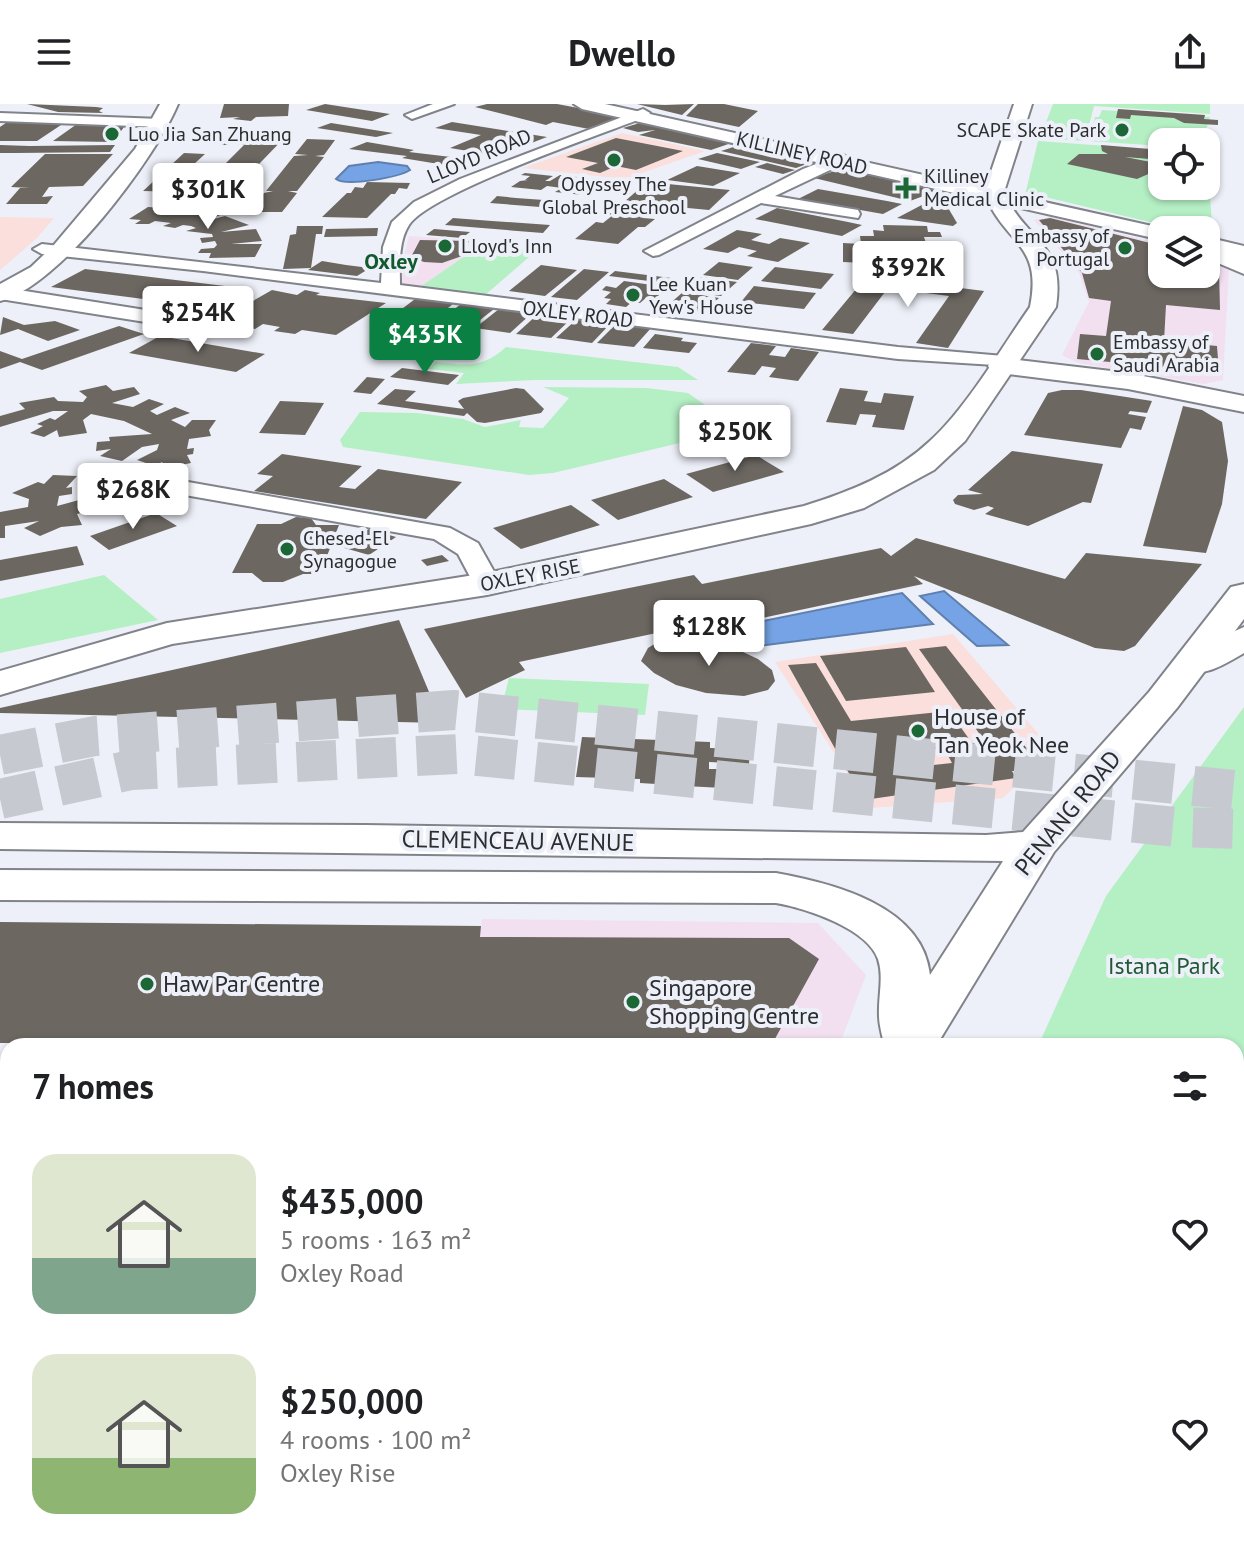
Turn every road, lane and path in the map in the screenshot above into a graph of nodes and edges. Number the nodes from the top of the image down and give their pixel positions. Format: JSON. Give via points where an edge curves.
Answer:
{"nodes":[{"id":1,"x":447,"y":104,"type":"edge"},
{"id":2,"x":582,"y":104,"type":"edge"},
{"id":3,"x":600,"y":104,"type":"edge"},
{"id":4,"x":1023,"y":104,"type":"edge"},
{"id":5,"x":157,"y":113,"type":"edge"},
{"id":6,"x":412,"y":115,"type":"dead end"},
{"id":7,"x":643,"y":115,"type":"junction"},
{"id":8,"x":0,"y":117,"type":"edge"},
{"id":9,"x":843,"y":161,"type":"junction"},
{"id":10,"x":994,"y":195,"type":"junction"},
{"id":11,"x":761,"y":198,"type":"junction"},
{"id":12,"x":852,"y":214,"type":"dead end"},
{"id":13,"x":1148,"y":226,"type":"edge"},
{"id":14,"x":1148,"y":231,"type":"edge"},
{"id":15,"x":1220,"y":244,"type":"edge"},
{"id":16,"x":1244,"y":244,"type":"edge"},
{"id":17,"x":1220,"y":247,"type":"edge"},
{"id":18,"x":52,"y":250,"type":"junction"},
{"id":19,"x":653,"y":251,"type":"dead end"},
{"id":20,"x":1220,"y":252,"type":"edge"},
{"id":21,"x":1244,"y":253,"type":"edge"},
{"id":22,"x":1244,"y":267,"type":"edge"},
{"id":23,"x":0,"y":291,"type":"edge"},
{"id":24,"x":390,"y":291,"type":"junction"},
{"id":25,"x":177,"y":321,"type":"dead end"},
{"id":26,"x":1003,"y":364,"type":"junction"},
{"id":27,"x":1244,"y":398,"type":"edge"},
{"id":28,"x":1244,"y":404,"type":"edge"},
{"id":29,"x":188,"y":489,"type":"dead end"},
{"id":30,"x":487,"y":584,"type":"junction"},
{"id":31,"x":1244,"y":595,"type":"edge"},
{"id":32,"x":167,"y":634,"type":"junction"},
{"id":33,"x":1244,"y":638,"type":"edge"},
{"id":34,"x":0,"y":663,"type":"edge"},
{"id":35,"x":1194,"y":663,"type":"junction"},
{"id":36,"x":0,"y":683,"type":"edge"},
{"id":37,"x":0,"y":836,"type":"edge"},
{"id":38,"x":1036,"y":845,"type":"junction"},
{"id":39,"x":640,"y":866,"type":"junction"},
{"id":40,"x":0,"y":885,"type":"edge"},
{"id":41,"x":908,"y":1038,"type":"edge"},
{"id":42,"x":915,"y":1038,"type":"edge"}],
"edges":[{"from":1,"to":6,"type":"street"},
{"from":2,"to":7,"type":"street","name":"KILLINEY ROAD"},
{"from":3,"to":7,"type":"street","name":"KILLINEY ROAD"},
{"from":4,"to":10,"type":"main road"},
{"from":5,"to":8,"type":"street"},
{"from":5,"to":18,"type":"main road","via":[[120,182]]},
{"from":7,"to":9,"type":"street","name":"KILLINEY ROAD"},
{"from":7,"to":24,"type":"street","name":"LLOYD ROAD","via":[[445,190],[420,206],[401,222],[392,247]]},
{"from":9,"to":10,"type":"street","name":"KILLINEY ROAD"},
{"from":9,"to":11,"type":"street"},
{"from":10,"to":13,"type":"street","name":"KILLINEY ROAD"},
{"from":10,"to":14,"type":"street","name":"KILLINEY ROAD"},
{"from":10,"to":26,"type":"main road","name":"OXLEY RISE","via":[[1042,257],[1048,274],[1043,307]]},
{"from":11,"to":12,"type":"street"},
{"from":11,"to":19,"type":"street"},
{"from":15,"to":16,"type":"street"},
{"from":17,"to":21,"type":"street"},
{"from":18,"to":23,"type":"main road","via":[[39,272]]},
{"from":18,"to":24,"type":"street","name":"OXLEY ROAD"},
{"from":20,"to":22,"type":"main road"},
{"from":23,"to":25,"type":"street"},
{"from":24,"to":26,"type":"street","name":"OXLEY ROAD"},
{"from":26,"to":27,"type":"street","name":"OXLEY ROAD","via":[[1175,383]]},
{"from":26,"to":28,"type":"street","name":"OXLEY ROAD"},
{"from":26,"to":30,"type":"main road","name":"OXLEY RISE","via":[[940,449],[853,501]]},
{"from":29,"to":30,"type":"street","via":[[441,533],[469,549]]},
{"from":30,"to":32,"type":"main road","name":"OXLEY RISE"},
{"from":31,"to":35,"type":"main road","name":"PENANG ROAD"},
{"from":32,"to":34,"type":"main road","via":[[105,640]]},
{"from":32,"to":36,"type":"main road","name":"OXLEY RISE"},
{"from":33,"to":35,"type":"street"},
{"from":35,"to":38,"type":"main road","name":"PENANG ROAD"},
{"from":37,"to":39,"type":"main road","name":"CLEMENCEAU AVENUE","via":[[349,838]]},
{"from":38,"to":39,"type":"main road","name":"CLEMENCEAU AVENUE"},
{"from":38,"to":42,"type":"main road","name":"PENANG ROAD"},
{"from":39,"to":40,"type":"main road","name":"CLEMENCEAU AVENUE"},
{"from":39,"to":41,"type":"main road","name":"CLEMENCEAU AVENUE","via":[[806,893],[859,915],[903,959]]}]}
